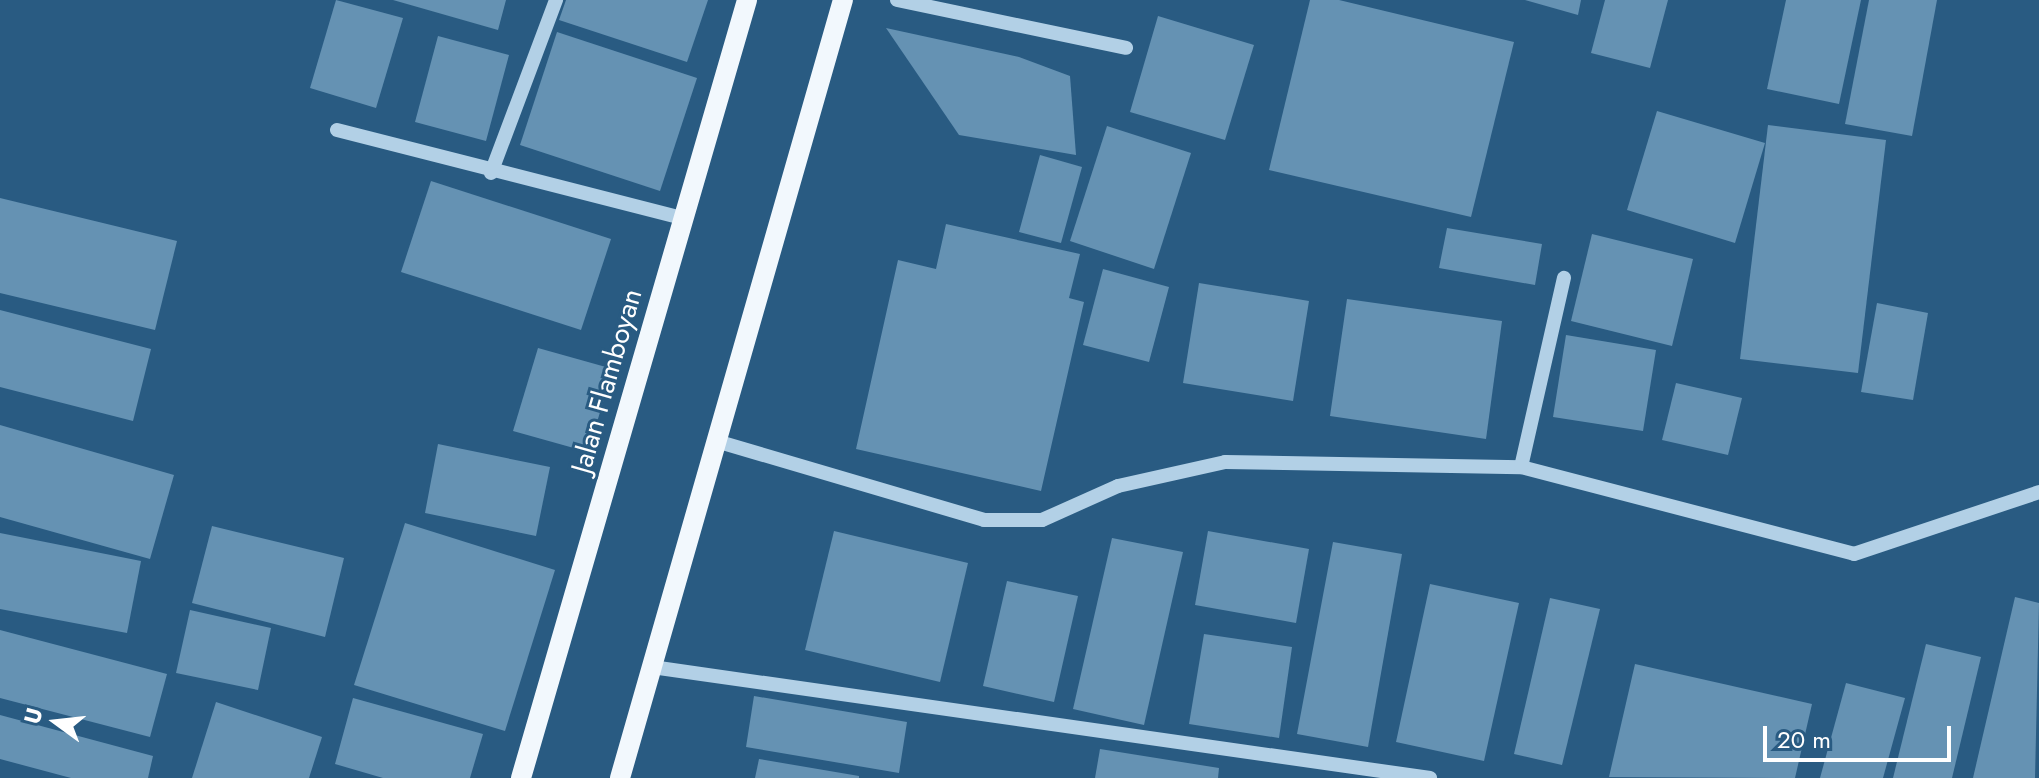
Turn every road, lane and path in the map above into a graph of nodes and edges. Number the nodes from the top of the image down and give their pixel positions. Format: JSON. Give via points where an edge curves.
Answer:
{"nodes":[{"id":1,"x":556,"y":0,"type":"edge"},
{"id":2,"x":747,"y":0,"type":"edge"},
{"id":3,"x":843,"y":0,"type":"edge"},
{"id":4,"x":897,"y":0,"type":"edge"},
{"id":5,"x":1126,"y":48,"type":"dead end"},
{"id":6,"x":337,"y":130,"type":"dead end"},
{"id":7,"x":491,"y":173,"type":"junction"},
{"id":8,"x":683,"y":218,"type":"junction"},
{"id":9,"x":1564,"y":278,"type":"dead end"},
{"id":10,"x":716,"y":441,"type":"junction"},
{"id":11,"x":1521,"y":467,"type":"junction"},
{"id":12,"x":2039,"y":492,"type":"edge"},
{"id":13,"x":652,"y":667,"type":"junction"},
{"id":14,"x":521,"y":778,"type":"edge"},
{"id":15,"x":620,"y":778,"type":"edge"},
{"id":16,"x":1430,"y":778,"type":"edge"}],
"edges":[{"from":1,"to":7,"type":"street"},
{"from":2,"to":8,"type":"main road","name":"Jalan Flamboyan"},
{"from":3,"to":10,"type":"main road"},
{"from":4,"to":5,"type":"street"},
{"from":6,"to":7,"type":"street"},
{"from":7,"to":8,"type":"street"},
{"from":8,"to":14,"type":"main road","name":"Jalan Flamboyan"},
{"from":9,"to":11,"type":"street"},
{"from":10,"to":11,"type":"street","via":[[984,520],[1042,520],[1118,486],[1225,462]]},
{"from":10,"to":13,"type":"main road"},
{"from":11,"to":12,"type":"street","via":[[1854,554]]},
{"from":13,"to":15,"type":"main road"},
{"from":13,"to":16,"type":"street"}]}
